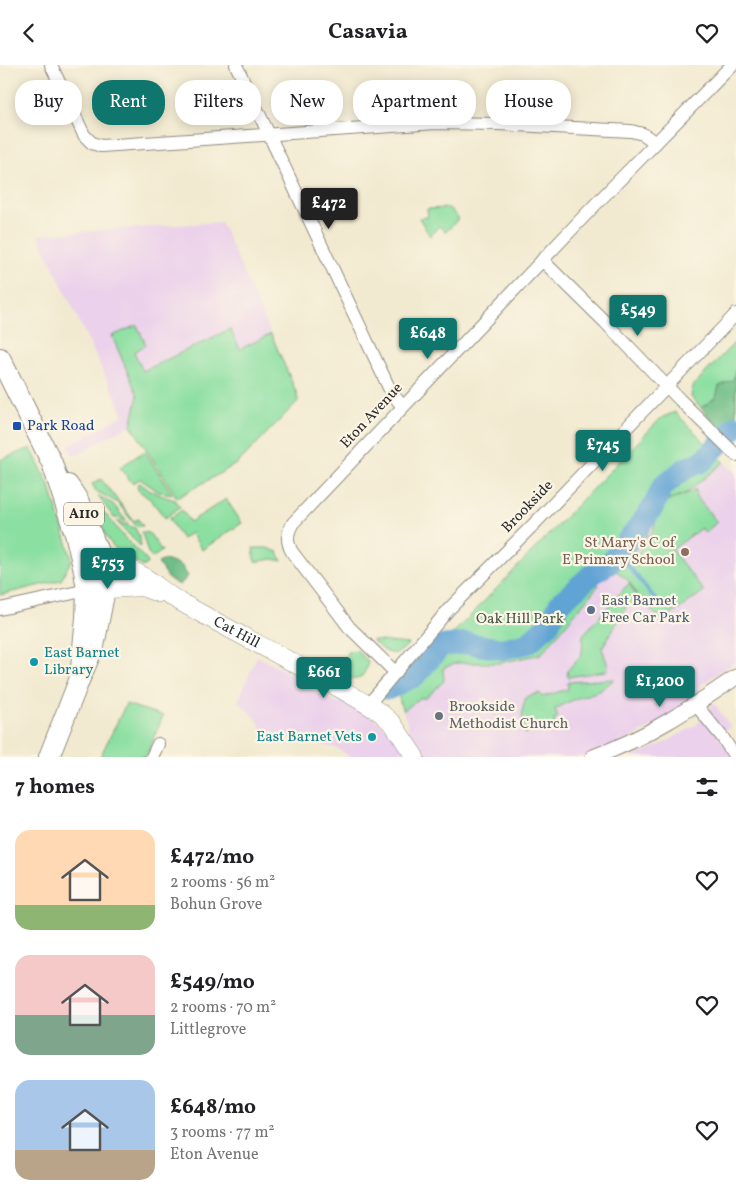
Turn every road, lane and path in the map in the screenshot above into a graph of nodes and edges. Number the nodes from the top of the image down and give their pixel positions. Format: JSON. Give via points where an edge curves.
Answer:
{"nodes":[{"id":1,"x":51,"y":65,"type":"edge"},
{"id":2,"x":236,"y":65,"type":"edge"},
{"id":3,"x":732,"y":65,"type":"edge"},
{"id":4,"x":269,"y":135,"type":"junction"},
{"id":5,"x":656,"y":143,"type":"junction"},
{"id":6,"x":542,"y":260,"type":"junction"},
{"id":7,"x":736,"y":314,"type":"edge"},
{"id":8,"x":0,"y":358,"type":"edge"},
{"id":9,"x":666,"y":386,"type":"junction"},
{"id":10,"x":403,"y":407,"type":"junction"},
{"id":11,"x":734,"y":453,"type":"edge"},
{"id":12,"x":52,"y":463,"type":"junction"},
{"id":13,"x":98,"y":583,"type":"junction"},
{"id":14,"x":0,"y":609,"type":"edge"},
{"id":15,"x":392,"y":677,"type":"junction"},
{"id":16,"x":736,"y":677,"type":"edge"},
{"id":17,"x":374,"y":699,"type":"junction"},
{"id":18,"x":696,"y":705,"type":"junction"},
{"id":19,"x":158,"y":744,"type":"dead end"},
{"id":20,"x":621,"y":753,"type":"edge"},
{"id":21,"x":49,"y":757,"type":"edge"},
{"id":22,"x":152,"y":757,"type":"edge"},
{"id":23,"x":415,"y":757,"type":"edge"},
{"id":24,"x":593,"y":757,"type":"edge"},
{"id":25,"x":735,"y":757,"type":"edge"}],
"edges":[{"from":1,"to":4,"type":"street","via":[[84,135],[101,146]]},
{"from":2,"to":4,"type":"street"},
{"from":3,"to":5,"type":"street","name":"Eton Avenue"},
{"from":4,"to":5,"type":"street","via":[[436,123],[490,124],[631,131]]},
{"from":4,"to":10,"type":"street","via":[[391,392]]},
{"from":5,"to":6,"type":"street","name":"Eton Avenue"},
{"from":6,"to":9,"type":"street"},
{"from":6,"to":10,"type":"street","name":"Eton Avenue"},
{"from":7,"to":9,"type":"street","name":"Brookside"},
{"from":8,"to":12,"type":"main road","number":"A110"},
{"from":9,"to":11,"type":"street"},
{"from":9,"to":15,"type":"street","name":"Brookside","via":[[449,609]]},
{"from":10,"to":15,"type":"street","name":"Eton Avenue","via":[[293,523],[287,538],[292,552]]},
{"from":12,"to":13,"type":"main road","number":"A110","via":[[78,500]]},
{"from":12,"to":13,"type":"main road","number":"A110","via":[[84,571]]},
{"from":13,"to":14,"type":"street"},
{"from":13,"to":17,"type":"main road","name":"Cat Hill","via":[[122,568],[145,577],[175,599],[296,664]]},
{"from":13,"to":21,"type":"main road","number":"A110","via":[[86,618],[80,679]]},
{"from":15,"to":17,"type":"street","name":"Brookside"},
{"from":16,"to":18,"type":"street"},
{"from":17,"to":23,"type":"main road","name":"Cat Hill"},
{"from":18,"to":20,"type":"street"},
{"from":18,"to":25,"type":"street"},
{"from":19,"to":22,"type":"street"},
{"from":20,"to":24,"type":"street"}]}
